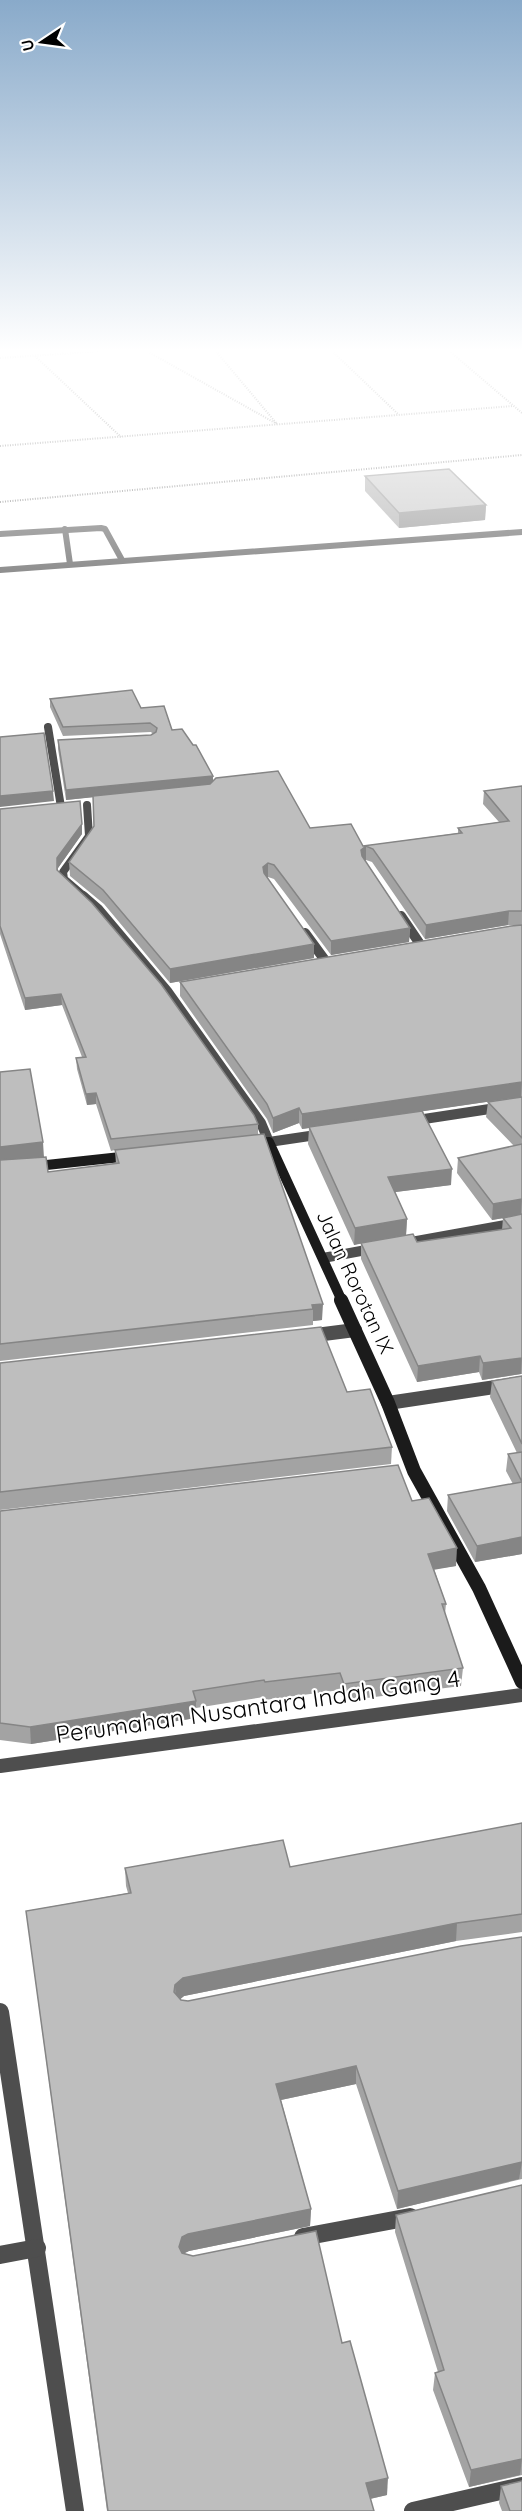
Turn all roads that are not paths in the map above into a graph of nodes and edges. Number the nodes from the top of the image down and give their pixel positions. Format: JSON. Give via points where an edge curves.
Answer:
{"nodes":[{"id":1,"x":65,"y":528,"type":"junction"},
{"id":2,"x":522,"y":532,"type":"edge"},
{"id":3,"x":0,"y":534,"type":"edge"},
{"id":4,"x":122,"y":560,"type":"junction"},
{"id":5,"x":70,"y":564,"type":"junction"},
{"id":6,"x":0,"y":570,"type":"edge"},
{"id":7,"x":48,"y":727,"type":"dead end"},
{"id":8,"x":63,"y":742,"type":"edge"},
{"id":9,"x":52,"y":743,"type":"junction"},
{"id":10,"x":79,"y":806,"type":"junction"},
{"id":11,"x":51,"y":808,"type":"edge"},
{"id":12,"x":397,"y":911,"type":"edge"},
{"id":13,"x":301,"y":928,"type":"edge"},
{"id":14,"x":410,"y":949,"type":"edge"},
{"id":15,"x":339,"y":962,"type":"edge"},
{"id":16,"x":327,"y":963,"type":"junction"},
{"id":17,"x":316,"y":965,"type":"edge"},
{"id":18,"x":178,"y":989,"type":"edge"},
{"id":19,"x":167,"y":991,"type":"junction"},
{"id":20,"x":522,"y":1104,"type":"edge"},
{"id":21,"x":396,"y":1123,"type":"edge"},
{"id":22,"x":339,"y":1131,"type":"edge"},
{"id":23,"x":269,"y":1142,"type":"junction"},
{"id":24,"x":236,"y":1145,"type":"edge"},
{"id":25,"x":148,"y":1154,"type":"edge"},
{"id":26,"x":0,"y":1170,"type":"edge"},
{"id":27,"x":522,"y":1222,"type":"edge"},
{"id":28,"x":322,"y":1258,"type":"junction"},
{"id":29,"x":355,"y":1330,"type":"junction"},
{"id":30,"x":296,"y":1337,"type":"edge"},
{"id":31,"x":522,"y":1383,"type":"edge"},
{"id":32,"x":388,"y":1403,"type":"junction"},
{"id":33,"x":414,"y":1471,"type":"junction"},
{"id":34,"x":398,"y":1473,"type":"edge"},
{"id":35,"x":522,"y":1682,"type":"edge"},
{"id":36,"x":522,"y":1695,"type":"edge"},
{"id":37,"x":0,"y":1766,"type":"edge"},
{"id":38,"x":0,"y":2012,"type":"edge"},
{"id":39,"x":424,"y":2214,"type":"edge"},
{"id":40,"x":282,"y":2242,"type":"edge"},
{"id":41,"x":37,"y":2248,"type":"junction"},
{"id":42,"x":0,"y":2255,"type":"edge"},
{"id":43,"x":522,"y":2486,"type":"edge"},
{"id":44,"x":75,"y":2511,"type":"edge"},
{"id":45,"x":413,"y":2511,"type":"edge"}],
"edges":[{"from":1,"to":3,"type":"street"},
{"from":1,"to":4,"type":"street","via":[[104,528]]},
{"from":1,"to":5,"type":"street"},
{"from":2,"to":4,"type":"street"},
{"from":4,"to":5,"type":"street"},
{"from":5,"to":6,"type":"street"},
{"from":7,"to":9,"type":"street"},
{"from":8,"to":9,"type":"street"},
{"from":9,"to":10,"type":"street"},
{"from":10,"to":11,"type":"street"},
{"from":10,"to":19,"type":"street","via":[[89,836],[62,876],[98,909]]},
{"from":12,"to":14,"type":"street","via":[[427,946]]},
{"from":13,"to":16,"type":"street"},
{"from":15,"to":16,"type":"street"},
{"from":16,"to":17,"type":"street"},
{"from":18,"to":19,"type":"street"},
{"from":19,"to":23,"type":"street","via":[[261,1123]]},
{"from":20,"to":21,"type":"street"},
{"from":22,"to":23,"type":"street"},
{"from":23,"to":24,"type":"street"},
{"from":23,"to":28,"type":"street","name":"Jalan Rorotan IX"},
{"from":25,"to":26,"type":"street"},
{"from":27,"to":28,"type":"street"},
{"from":28,"to":29,"type":"street","name":"Jalan Rorotan IX"},
{"from":29,"to":30,"type":"street"},
{"from":29,"to":32,"type":"street","name":"Jalan Rorotan IX"},
{"from":31,"to":32,"type":"street"},
{"from":32,"to":33,"type":"street","name":"Jalan Rorotan IX"},
{"from":33,"to":34,"type":"street"},
{"from":33,"to":35,"type":"street","name":"Jalan Rorotan IX","via":[[479,1588]]},
{"from":36,"to":37,"type":"street","name":"Perumahan Nusantara Indah Gang 4"},
{"from":38,"to":41,"type":"street"},
{"from":39,"to":40,"type":"street"},
{"from":41,"to":42,"type":"street"},
{"from":41,"to":44,"type":"street"},
{"from":43,"to":45,"type":"street"}]}
